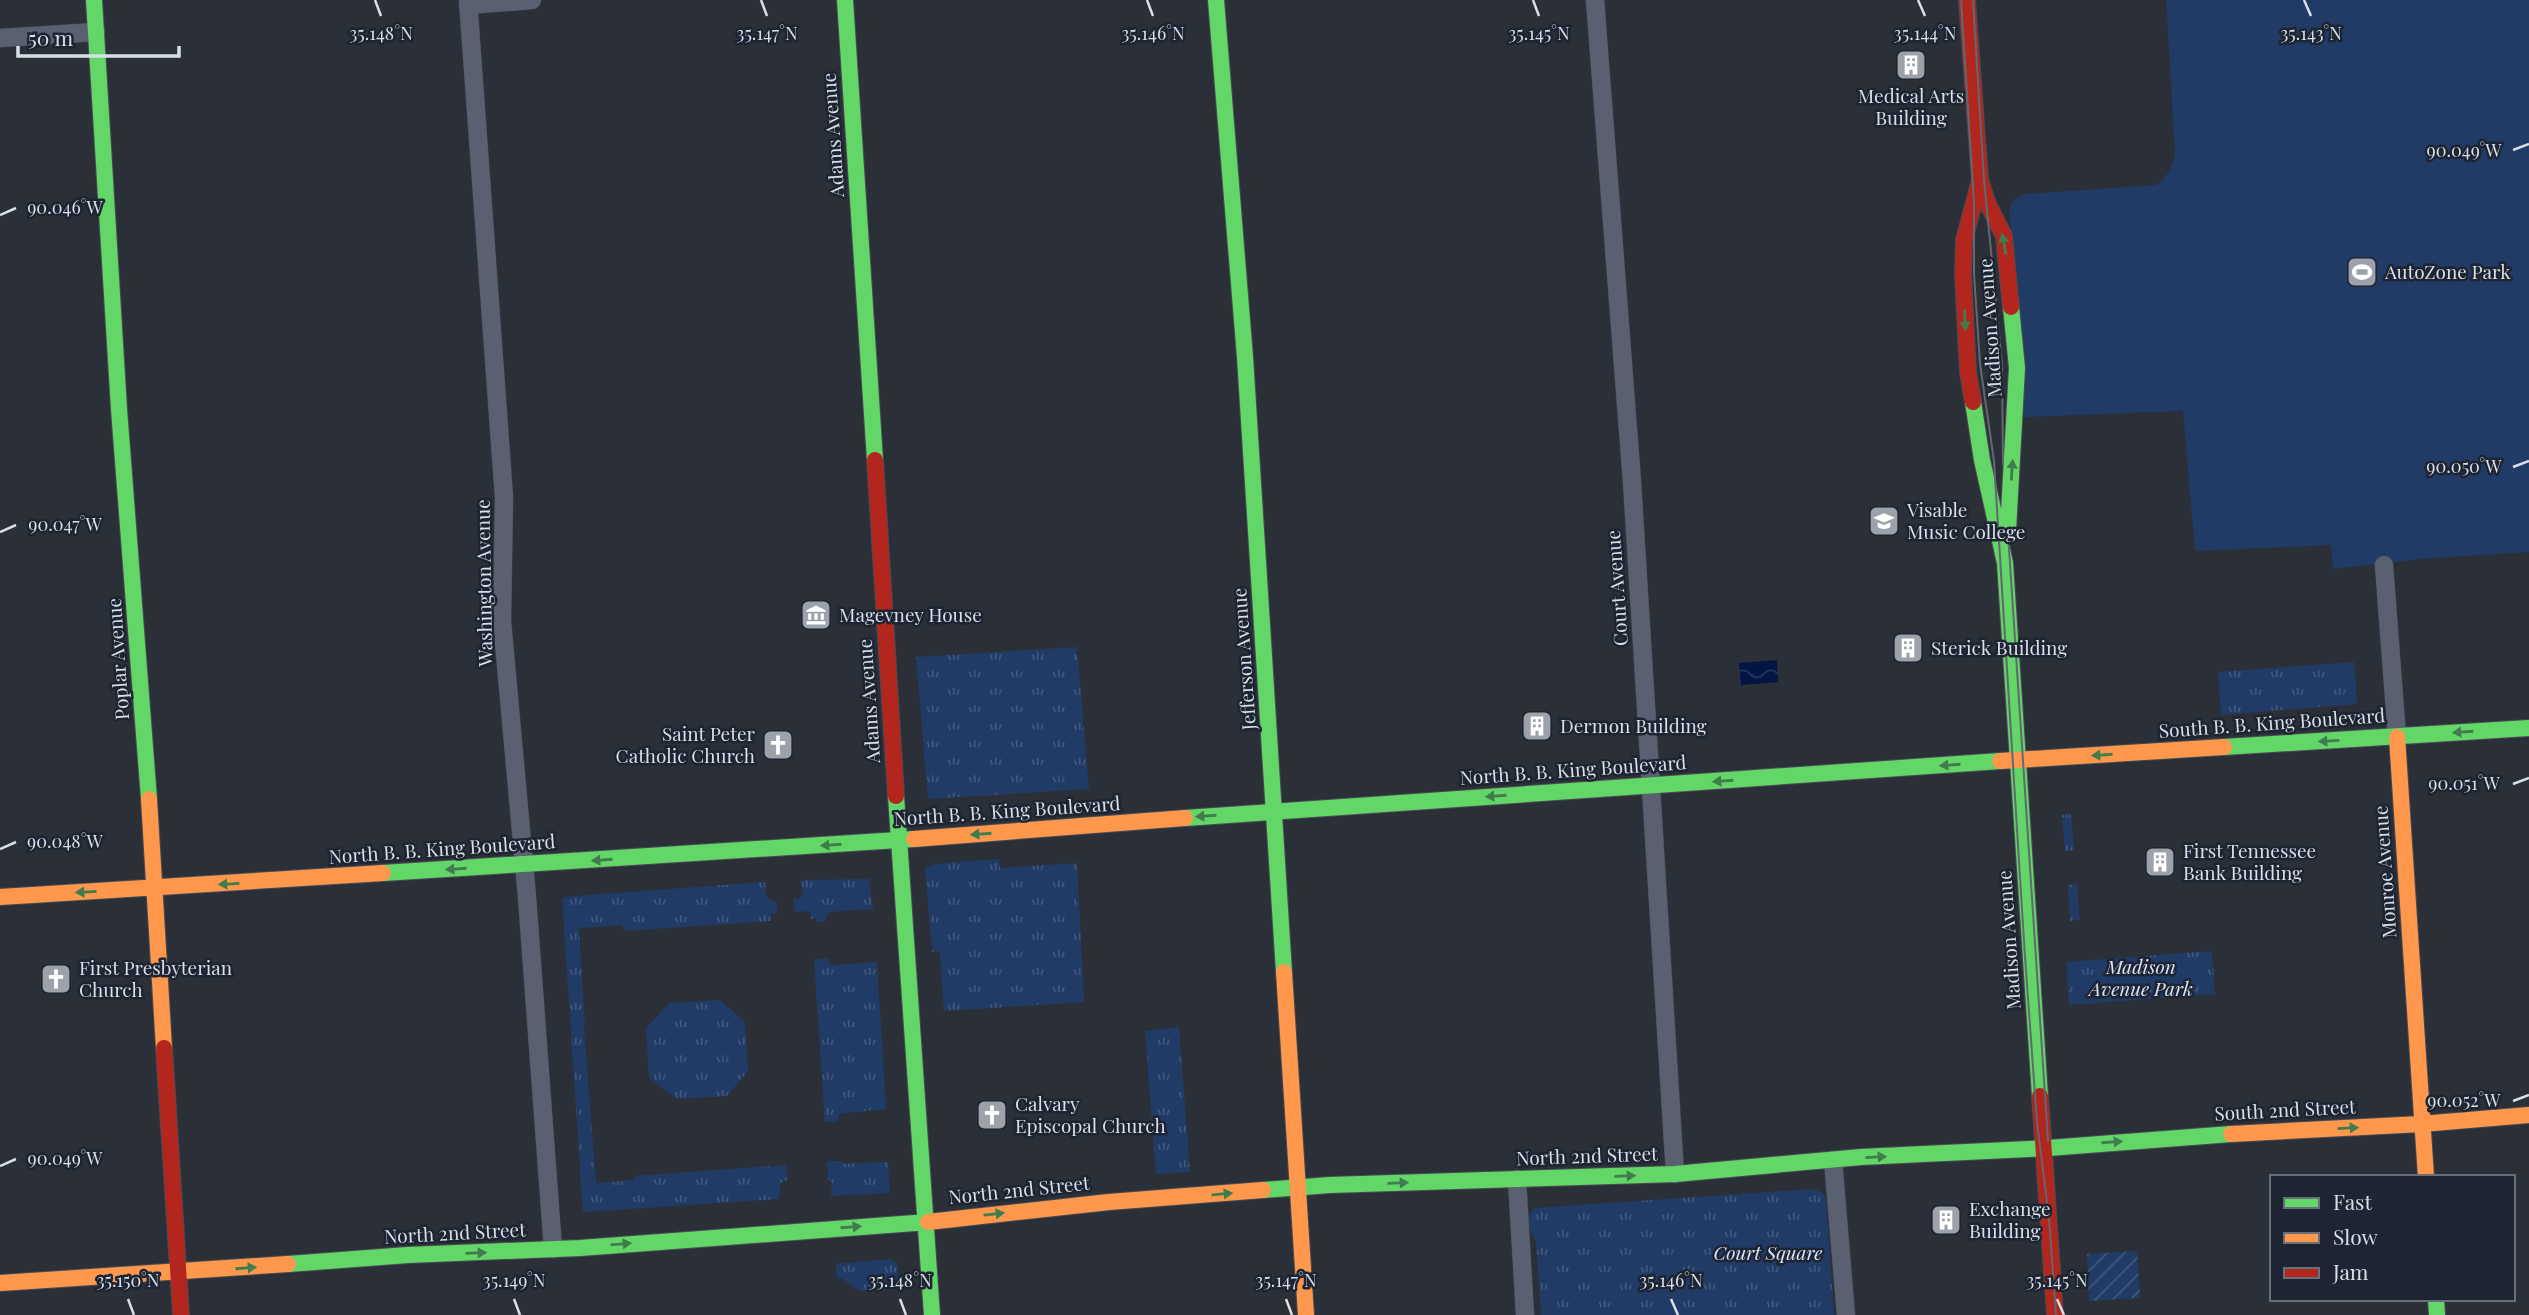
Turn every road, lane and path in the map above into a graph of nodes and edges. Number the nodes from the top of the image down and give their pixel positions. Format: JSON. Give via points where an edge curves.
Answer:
{"nodes":[{"id":1,"x":93,"y":0,"type":"edge"},
{"id":2,"x":532,"y":0,"type":"edge"},
{"id":3,"x":845,"y":0,"type":"edge"},
{"id":4,"x":1216,"y":0,"type":"edge"},
{"id":5,"x":1595,"y":0,"type":"edge"},
{"id":6,"x":1967,"y":0,"type":"edge"},
{"id":7,"x":468,"y":2,"type":"edge"},
{"id":8,"x":96,"y":32,"type":"junction"},
{"id":9,"x":0,"y":38,"type":"edge"},
{"id":10,"x":1980,"y":180,"type":"junction"},
{"id":11,"x":2005,"y":563,"type":"junction"},
{"id":12,"x":2384,"y":565,"type":"dead end"},
{"id":13,"x":2529,"y":729,"type":"edge"},
{"id":14,"x":2397,"y":737,"type":"junction"},
{"id":15,"x":2018,"y":760,"type":"junction"},
{"id":16,"x":1650,"y":785,"type":"junction"},
{"id":17,"x":1275,"y":811,"type":"junction"},
{"id":18,"x":899,"y":841,"type":"junction"},
{"id":19,"x":525,"y":865,"type":"junction"},
{"id":20,"x":154,"y":888,"type":"junction"},
{"id":21,"x":0,"y":898,"type":"edge"},
{"id":22,"x":2529,"y":1115,"type":"edge"},
{"id":23,"x":2421,"y":1124,"type":"junction"},
{"id":24,"x":2044,"y":1148,"type":"junction"},
{"id":25,"x":1833,"y":1160,"type":"junction"},
{"id":26,"x":1675,"y":1174,"type":"junction"},
{"id":27,"x":2426,"y":1175,"type":"edge"},
{"id":28,"x":1517,"y":1179,"type":"junction"},
{"id":29,"x":1297,"y":1188,"type":"junction"},
{"id":30,"x":926,"y":1222,"type":"junction"},
{"id":31,"x":553,"y":1249,"type":"junction"},
{"id":32,"x":178,"y":1273,"type":"junction"},
{"id":33,"x":0,"y":1283,"type":"edge"},
{"id":34,"x":181,"y":1315,"type":"edge"},
{"id":35,"x":932,"y":1315,"type":"edge"},
{"id":36,"x":1306,"y":1315,"type":"edge"},
{"id":37,"x":1525,"y":1315,"type":"edge"},
{"id":38,"x":1846,"y":1315,"type":"edge"},
{"id":39,"x":2055,"y":1315,"type":"edge"}],
"edges":[{"from":1,"to":8,"type":"main road","name":"Poplar Avenue"},
{"from":2,"to":7,"type":"street"},
{"from":3,"to":18,"type":"main road","name":"Adams Avenue"},
{"from":4,"to":17,"type":"main road","name":"Jefferson Avenue"},
{"from":5,"to":16,"type":"street","name":"Court Avenue"},
{"from":6,"to":10,"type":"main road","name":"Madison Avenue"},
{"from":7,"to":19,"type":"street","name":"Washington Avenue","via":[[504,497],[502,621]]},
{"from":8,"to":9,"type":"street"},
{"from":8,"to":20,"type":"main road","name":"Poplar Avenue"},
{"from":10,"to":11,"type":"main road","name":"Madison Avenue","one_way":true,"via":[[1964,240],[1968,372]]},
{"from":11,"to":10,"type":"main road","name":"Madison Avenue","one_way":true,"via":[[2017,368],[2004,236]]},
{"from":11,"to":15,"type":"main road","name":"Madison Avenue"},
{"from":12,"to":14,"type":"street","name":"Monroe Avenue"},
{"from":13,"to":14,"type":"main road","name":"South B. B. King Boulevard","one_way":true},
{"from":14,"to":15,"type":"main road","name":"South B. B. King Boulevard","one_way":true},
{"from":14,"to":23,"type":"main road","name":"Monroe Avenue"},
{"from":15,"to":16,"type":"main road","name":"North B. B. King Boulevard","one_way":true},
{"from":15,"to":24,"type":"main road","name":"Madison Avenue"},
{"from":16,"to":17,"type":"main road","name":"North B. B. King Boulevard","one_way":true},
{"from":16,"to":26,"type":"street","name":"Court Avenue"},
{"from":17,"to":18,"type":"main road","name":"North B. B. King Boulevard","one_way":true},
{"from":17,"to":29,"type":"main road","name":"Jefferson Avenue"},
{"from":18,"to":19,"type":"main road","name":"North B. B. King Boulevard","one_way":true},
{"from":18,"to":30,"type":"main road","name":"Adams Avenue"},
{"from":19,"to":20,"type":"main road","name":"North B. B. King Boulevard","one_way":true},
{"from":19,"to":31,"type":"street","name":"Washington Avenue"},
{"from":20,"to":21,"type":"main road","name":"North B. B. King Boulevard","one_way":true},
{"from":20,"to":32,"type":"main road","name":"Poplar Avenue"},
{"from":22,"to":23,"type":"main road","name":"South 2nd Street"},
{"from":24,"to":23,"type":"main road","name":"South 2nd Street","one_way":true},
{"from":23,"to":27,"type":"main road","name":"Monroe Avenue"},
{"from":25,"to":24,"type":"main road","name":"North 2nd Street","one_way":true},
{"from":24,"to":39,"type":"main road","name":"Madison Avenue"},
{"from":25,"to":26,"type":"main road","name":"North 2nd Street"},
{"from":25,"to":38,"type":"street"},
{"from":28,"to":26,"type":"main road","name":"North 2nd Street","one_way":true},
{"from":29,"to":28,"type":"main road","name":"North 2nd Street","one_way":true},
{"from":28,"to":37,"type":"street"},
{"from":30,"to":29,"type":"main road","name":"North 2nd Street","one_way":true},
{"from":29,"to":36,"type":"main road","name":"Jefferson Avenue"},
{"from":31,"to":30,"type":"main road","name":"North 2nd Street","one_way":true},
{"from":30,"to":35,"type":"main road","name":"Adams Avenue"},
{"from":32,"to":31,"type":"main road","name":"North 2nd Street","one_way":true},
{"from":32,"to":33,"type":"main road","name":"North 2nd Street"},
{"from":32,"to":34,"type":"main road","name":"Poplar Avenue"}]}
